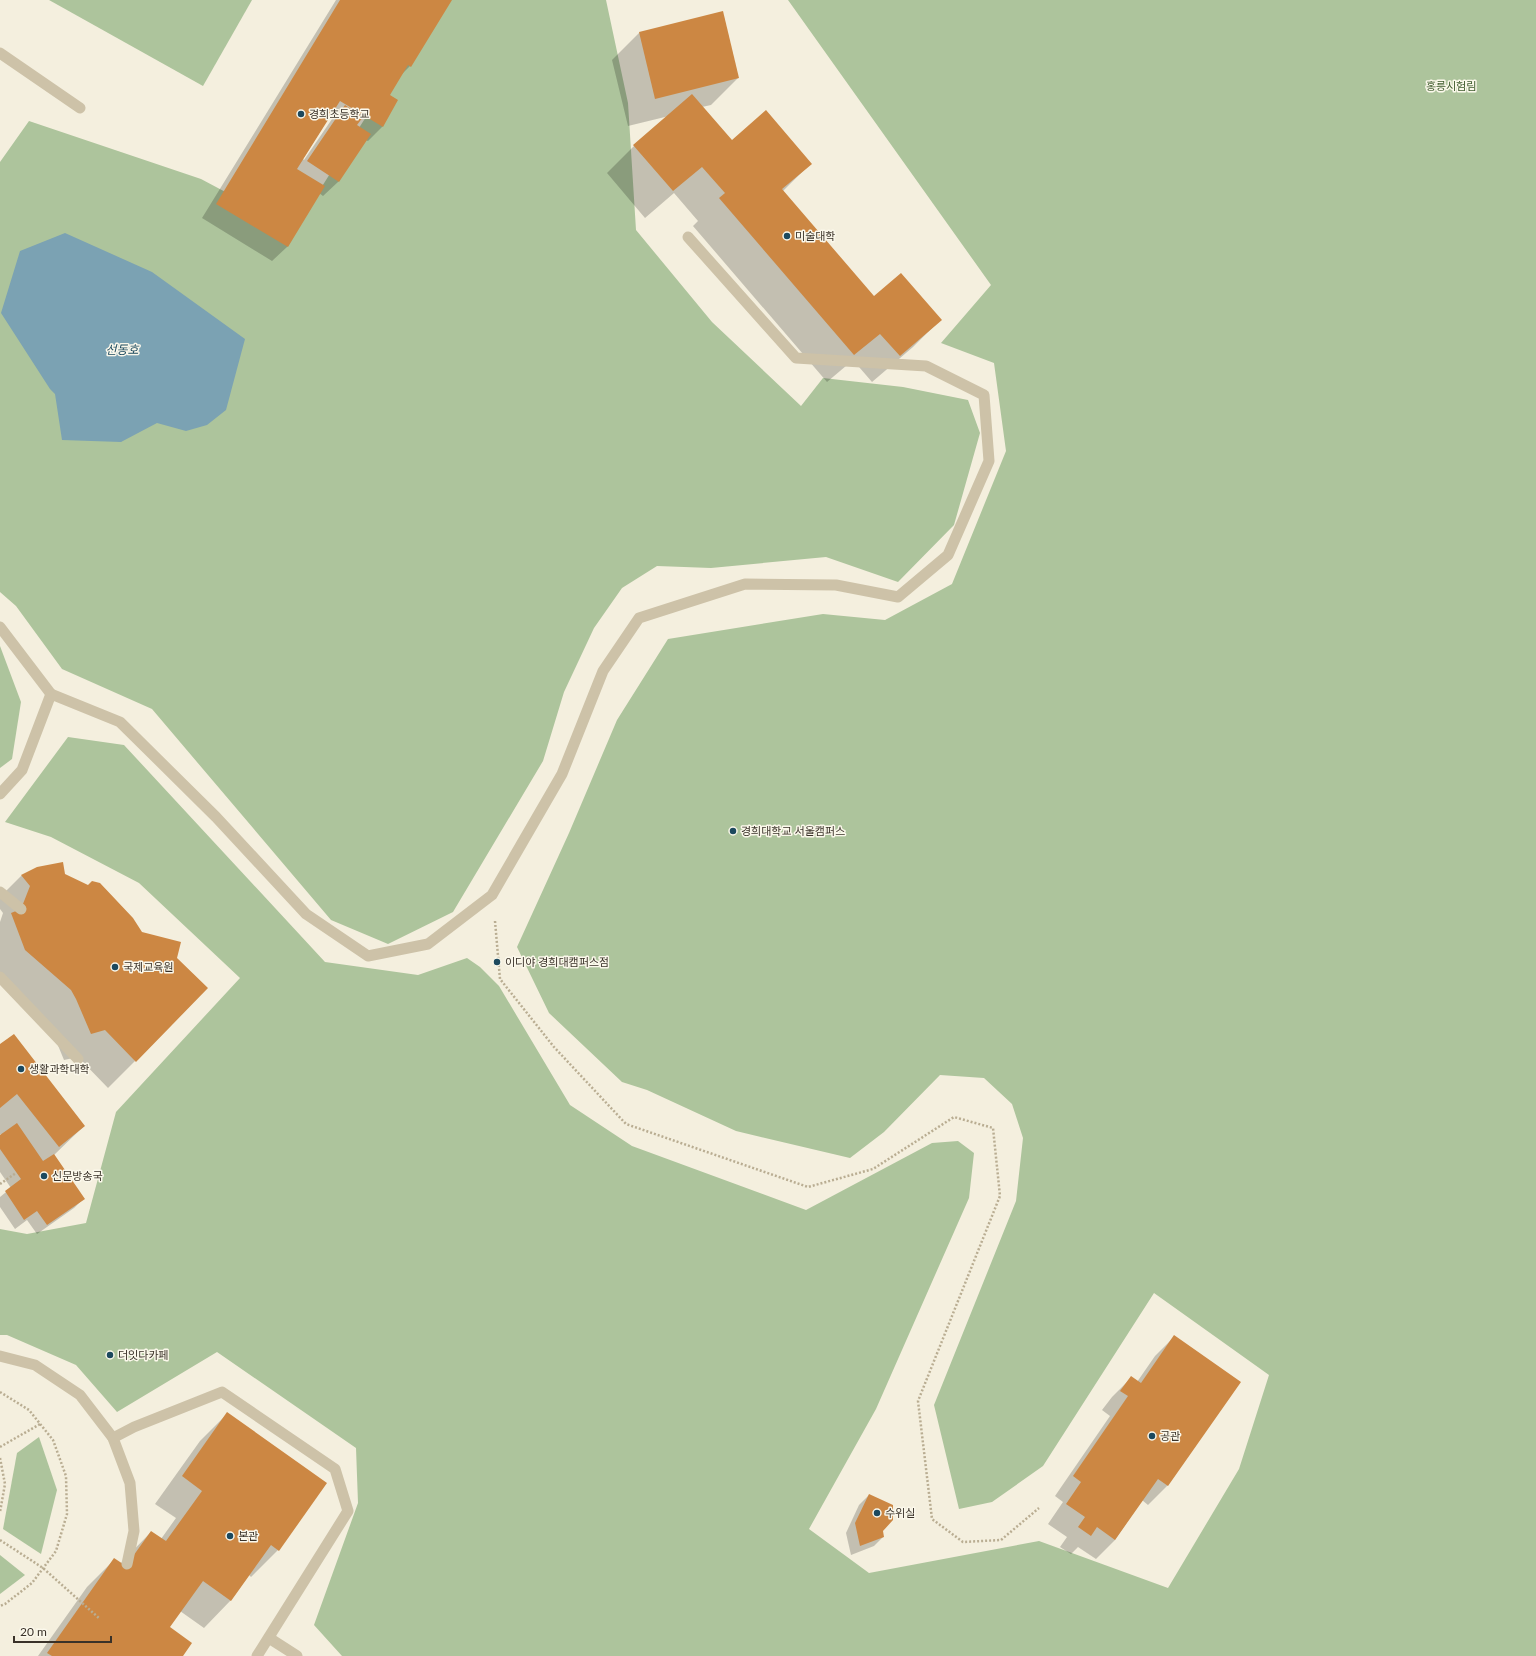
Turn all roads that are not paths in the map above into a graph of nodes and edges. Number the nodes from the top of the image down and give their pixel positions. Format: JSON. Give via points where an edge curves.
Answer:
{"nodes":[{"id":1,"x":0,"y":53,"type":"edge"},
{"id":2,"x":80,"y":108,"type":"dead end"},
{"id":3,"x":688,"y":237,"type":"dead end"},
{"id":4,"x":0,"y":627,"type":"edge"},
{"id":5,"x":51,"y":694,"type":"junction"},
{"id":6,"x":0,"y":794,"type":"edge"},
{"id":7,"x":0,"y":892,"type":"edge"},
{"id":8,"x":22,"y":909,"type":"dead end"},
{"id":9,"x":0,"y":977,"type":"edge"},
{"id":10,"x":78,"y":1059,"type":"dead end"},
{"id":11,"x":0,"y":1356,"type":"edge"},
{"id":12,"x":113,"y":1438,"type":"junction"},
{"id":13,"x":127,"y":1564,"type":"dead end"},
{"id":14,"x":269,"y":1638,"type":"junction"},
{"id":15,"x":256,"y":1656,"type":"edge"},
{"id":16,"x":297,"y":1656,"type":"edge"}],
"edges":[{"from":1,"to":2,"type":"lane"},
{"from":3,"to":5,"type":"lane","via":[[796,358],[926,366],[984,395],[989,461],[948,555],[898,597],[836,585],[746,584],[639,618],[603,671],[562,774],[492,895],[428,944],[368,956],[306,914],[216,817],[120,722]]},
{"from":4,"to":5,"type":"lane"},
{"from":5,"to":6,"type":"lane","via":[[22,770]]},
{"from":7,"to":8,"type":"lane"},
{"from":9,"to":10,"type":"lane"},
{"from":11,"to":12,"type":"lane","via":[[35,1365],[80,1396]]},
{"from":12,"to":13,"type":"lane","via":[[130,1483],[134,1531]]},
{"from":12,"to":14,"type":"lane","via":[[222,1392],[335,1469],[348,1510]]},
{"from":14,"to":15,"type":"lane"},
{"from":14,"to":16,"type":"lane"}]}
